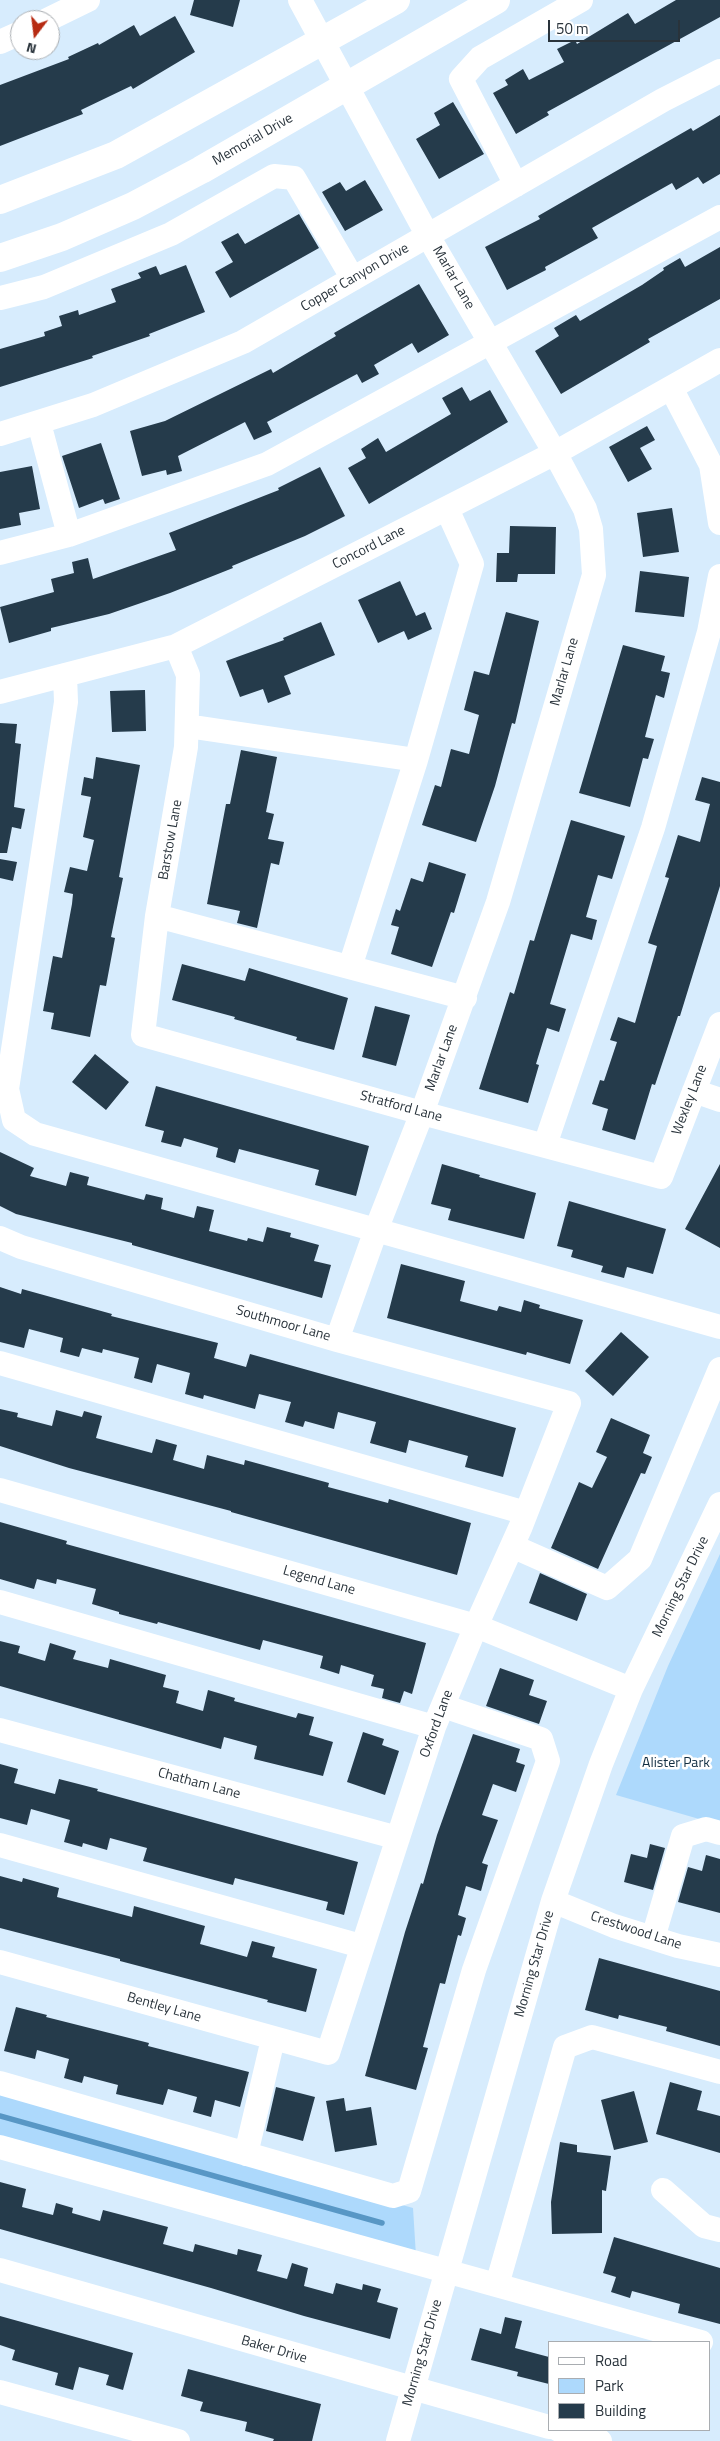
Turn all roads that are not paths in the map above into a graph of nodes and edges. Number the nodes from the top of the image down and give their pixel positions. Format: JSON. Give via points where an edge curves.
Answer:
{"nodes":[{"id":1,"x":88,"y":0,"type":"edge"},
{"id":2,"x":300,"y":0,"type":"edge"},
{"id":3,"x":396,"y":0,"type":"edge"},
{"id":4,"x":496,"y":0,"type":"edge"},
{"id":5,"x":581,"y":0,"type":"edge"},
{"id":6,"x":60,"y":14,"type":"edge"},
{"id":7,"x":321,"y":42,"type":"junction"},
{"id":8,"x":720,"y":72,"type":"edge"},
{"id":9,"x":345,"y":86,"type":"junction"},
{"id":10,"x":516,"y":185,"type":"junction"},
{"id":11,"x":0,"y":200,"type":"edge"},
{"id":12,"x":720,"y":217,"type":"edge"},
{"id":13,"x":428,"y":236,"type":"junction"},
{"id":14,"x":0,"y":258,"type":"edge"},
{"id":15,"x":353,"y":279,"type":"junction"},
{"id":16,"x":0,"y":298,"type":"edge"},
{"id":17,"x":490,"y":341,"type":"junction"},
{"id":18,"x":720,"y":360,"type":"edge"},
{"id":19,"x":671,"y":388,"type":"junction"},
{"id":20,"x":39,"y":423,"type":"junction"},
{"id":21,"x":0,"y":434,"type":"edge"},
{"id":22,"x":556,"y":453,"type":"junction"},
{"id":23,"x":447,"y":508,"type":"junction"},
{"id":24,"x":720,"y":523,"type":"edge"},
{"id":25,"x":69,"y":535,"type":"junction"},
{"id":26,"x":0,"y":552,"type":"edge"},
{"id":27,"x":720,"y":576,"type":"edge"},
{"id":28,"x":176,"y":646,"type":"junction"},
{"id":29,"x":65,"y":675,"type":"junction"},
{"id":30,"x":0,"y":692,"type":"edge"},
{"id":31,"x":187,"y":726,"type":"junction"},
{"id":32,"x":416,"y":760,"type":"junction"},
{"id":33,"x":157,"y":916,"type":"junction"},
{"id":34,"x":350,"y":967,"type":"junction"},
{"id":35,"x":465,"y":998,"type":"junction"},
{"id":36,"x":720,"y":1024,"type":"edge"},
{"id":37,"x":143,"y":1035,"type":"joint"},
{"id":38,"x":694,"y":1091,"type":"junction"},
{"id":39,"x":720,"y":1100,"type":"edge"},
{"id":40,"x":422,"y":1113,"type":"junction"},
{"id":41,"x":545,"y":1145,"type":"junction"},
{"id":42,"x":661,"y":1177,"type":"joint"},
{"id":43,"x":376,"y":1230,"type":"junction"},
{"id":44,"x":0,"y":1238,"type":"edge"},
{"id":45,"x":720,"y":1327,"type":"edge"},
{"id":46,"x":337,"y":1340,"type":"junction"},
{"id":47,"x":0,"y":1363,"type":"edge"},
{"id":48,"x":720,"y":1369,"type":"edge"},
{"id":49,"x":569,"y":1403,"type":"joint"},
{"id":50,"x":0,"y":1490,"type":"edge"},
{"id":51,"x":720,"y":1504,"type":"edge"},
{"id":52,"x":526,"y":1512,"type":"junction"},
{"id":53,"x":512,"y":1546,"type":"junction"},
{"id":54,"x":0,"y":1602,"type":"edge"},
{"id":55,"x":476,"y":1626,"type":"junction"},
{"id":56,"x":632,"y":1689,"type":"junction"},
{"id":57,"x":439,"y":1717,"type":"junction"},
{"id":58,"x":0,"y":1730,"type":"edge"},
{"id":59,"x":720,"y":1833,"type":"edge"},
{"id":60,"x":398,"y":1838,"type":"junction"},
{"id":61,"x":0,"y":1845,"type":"edge"},
{"id":62,"x":553,"y":1901,"type":"junction"},
{"id":63,"x":653,"y":1938,"type":"junction"},
{"id":64,"x":362,"y":1946,"type":"junction"},
{"id":65,"x":720,"y":1955,"type":"edge"},
{"id":66,"x":0,"y":1962,"type":"edge"},
{"id":67,"x":273,"y":2038,"type":"junction"},
{"id":68,"x":328,"y":2054,"type":"joint"},
{"id":69,"x":720,"y":2072,"type":"edge"},
{"id":70,"x":0,"y":2083,"type":"edge"},
{"id":71,"x":0,"y":2147,"type":"edge"},
{"id":72,"x":246,"y":2154,"type":"junction"},
{"id":73,"x":663,"y":2190,"type":"dead end"},
{"id":74,"x":720,"y":2230,"type":"edge"},
{"id":75,"x":0,"y":2270,"type":"edge"},
{"id":76,"x":446,"y":2271,"type":"junction"},
{"id":77,"x":497,"y":2285,"type":"junction"},
{"id":78,"x":697,"y":2341,"type":"edge"},
{"id":79,"x":413,"y":2390,"type":"junction"},
{"id":80,"x":0,"y":2392,"type":"edge"},
{"id":81,"x":548,"y":2427,"type":"edge"},
{"id":82,"x":563,"y":2431,"type":"edge"},
{"id":83,"x":178,"y":2441,"type":"edge"},
{"id":84,"x":398,"y":2441,"type":"edge"},
{"id":85,"x":600,"y":2441,"type":"edge"}],
"edges":[{"from":1,"to":6,"type":"street"},
{"from":2,"to":7,"type":"street","name":"Marlar Lane"},
{"from":3,"to":7,"type":"main road"},
{"from":4,"to":9,"type":"main road","name":"Memorial Drive"},
{"from":5,"to":10,"type":"street","via":[[480,58],[461,79]]},
{"from":7,"to":9,"type":"street","name":"Marlar Lane"},
{"from":7,"to":11,"type":"main road","via":[[116,155]]},
{"from":8,"to":10,"type":"street","name":"Copper Canyon Drive","via":[[663,100]]},
{"from":9,"to":13,"type":"street","name":"Marlar Lane"},
{"from":9,"to":14,"type":"main road","name":"Memorial Drive","via":[[133,206],[62,237]]},
{"from":10,"to":13,"type":"street","name":"Copper Canyon Drive"},
{"from":12,"to":17,"type":"street"},
{"from":13,"to":15,"type":"street","name":"Copper Canyon Drive"},
{"from":13,"to":17,"type":"street","name":"Marlar Lane"},
{"from":15,"to":16,"type":"street","via":[[294,178],[274,176],[171,234],[44,287]]},
{"from":15,"to":20,"type":"street","name":"Copper Canyon Drive","via":[[243,342],[93,405]]},
{"from":17,"to":22,"type":"street","name":"Marlar Lane"},
{"from":17,"to":25,"type":"street","via":[[267,464]]},
{"from":18,"to":19,"type":"street","name":"Concord Lane"},
{"from":19,"to":22,"type":"street","name":"Concord Lane"},
{"from":19,"to":24,"type":"street","via":[[711,465]]},
{"from":20,"to":21,"type":"street","name":"Copper Canyon Drive"},
{"from":20,"to":25,"type":"street"},
{"from":22,"to":23,"type":"street","name":"Concord Lane"},
{"from":22,"to":35,"type":"street","name":"Marlar Lane","via":[[585,509],[591,529],[594,575],[498,902]]},
{"from":23,"to":28,"type":"street","name":"Concord Lane"},
{"from":23,"to":32,"type":"street","via":[[472,564]]},
{"from":25,"to":26,"type":"street"},
{"from":27,"to":41,"type":"street","via":[[709,632],[653,828]]},
{"from":28,"to":29,"type":"street","name":"Concord Lane"},
{"from":28,"to":31,"type":"street","name":"Barstow Lane","via":[[188,676]]},
{"from":29,"to":30,"type":"street","name":"Concord Lane"},
{"from":29,"to":43,"type":"street","via":[[66,702],[8,1090],[14,1120],[35,1134]]},
{"from":31,"to":32,"type":"street"},
{"from":31,"to":33,"type":"street","name":"Barstow Lane"},
{"from":32,"to":34,"type":"street"},
{"from":33,"to":34,"type":"street"},
{"from":33,"to":37,"type":"street","name":"Barstow Lane"},
{"from":34,"to":35,"type":"street"},
{"from":35,"to":40,"type":"street","name":"Marlar Lane"},
{"from":36,"to":38,"type":"street","name":"Wexley Lane"},
{"from":37,"to":40,"type":"street","name":"Stratford Lane"},
{"from":38,"to":39,"type":"street"},
{"from":38,"to":42,"type":"street","name":"Wexley Lane"},
{"from":40,"to":41,"type":"street","name":"Stratford Lane"},
{"from":40,"to":43,"type":"street","name":"Marlar Lane"},
{"from":41,"to":42,"type":"street","name":"Stratford Lane"},
{"from":43,"to":45,"type":"street"},
{"from":43,"to":46,"type":"street","name":"Marlar Lane"},
{"from":44,"to":46,"type":"street","name":"Southmoor Lane"},
{"from":46,"to":49,"type":"street","name":"Southmoor Lane"},
{"from":47,"to":52,"type":"street"},
{"from":48,"to":53,"type":"street","via":[[640,1559],[607,1588]]},
{"from":49,"to":52,"type":"street","name":"Oxford Lane"},
{"from":50,"to":55,"type":"street","name":"Legend Lane"},
{"from":51,"to":56,"type":"street","name":"Morning Star Drive"},
{"from":52,"to":53,"type":"street","name":"Oxford Lane"},
{"from":53,"to":55,"type":"street","name":"Oxford Lane"},
{"from":54,"to":57,"type":"street"},
{"from":55,"to":56,"type":"street","name":"Legend Lane"},
{"from":55,"to":57,"type":"street","name":"Oxford Lane"},
{"from":56,"to":62,"type":"street","name":"Morning Star Drive","via":[[601,1764]]},
{"from":57,"to":60,"type":"street","name":"Oxford Lane"},
{"from":57,"to":72,"type":"street","via":[[541,1739],[548,1761],[474,1970],[409,2190],[393,2196]]},
{"from":58,"to":60,"type":"street","name":"Chatham Lane"},
{"from":59,"to":63,"type":"street","via":[[706,1829],[683,1836]]},
{"from":60,"to":64,"type":"street","name":"Oxford Lane"},
{"from":61,"to":64,"type":"street"},
{"from":62,"to":63,"type":"street","name":"Crestwood Lane"},
{"from":62,"to":76,"type":"street","name":"Morning Star Drive"},
{"from":63,"to":65,"type":"street","name":"Crestwood Lane"},
{"from":64,"to":68,"type":"street","name":"Oxford Lane"},
{"from":66,"to":67,"type":"street","name":"Bentley Lane"},
{"from":67,"to":68,"type":"street","name":"Bentley Lane"},
{"from":67,"to":72,"type":"street"},
{"from":69,"to":77,"type":"street","via":[[592,2038],[565,2048]]},
{"from":70,"to":72,"type":"street"},
{"from":71,"to":76,"type":"street"},
{"from":73,"to":74,"type":"street","via":[[704,2226]]},
{"from":75,"to":79,"type":"street","name":"Baker Drive"},
{"from":76,"to":77,"type":"street"},
{"from":76,"to":79,"type":"street","name":"Morning Star Drive"},
{"from":77,"to":78,"type":"street"},
{"from":79,"to":81,"type":"street","name":"Baker Drive"},
{"from":79,"to":84,"type":"street","name":"Morning Star Drive"},
{"from":80,"to":83,"type":"street"},
{"from":82,"to":85,"type":"street"}]}
